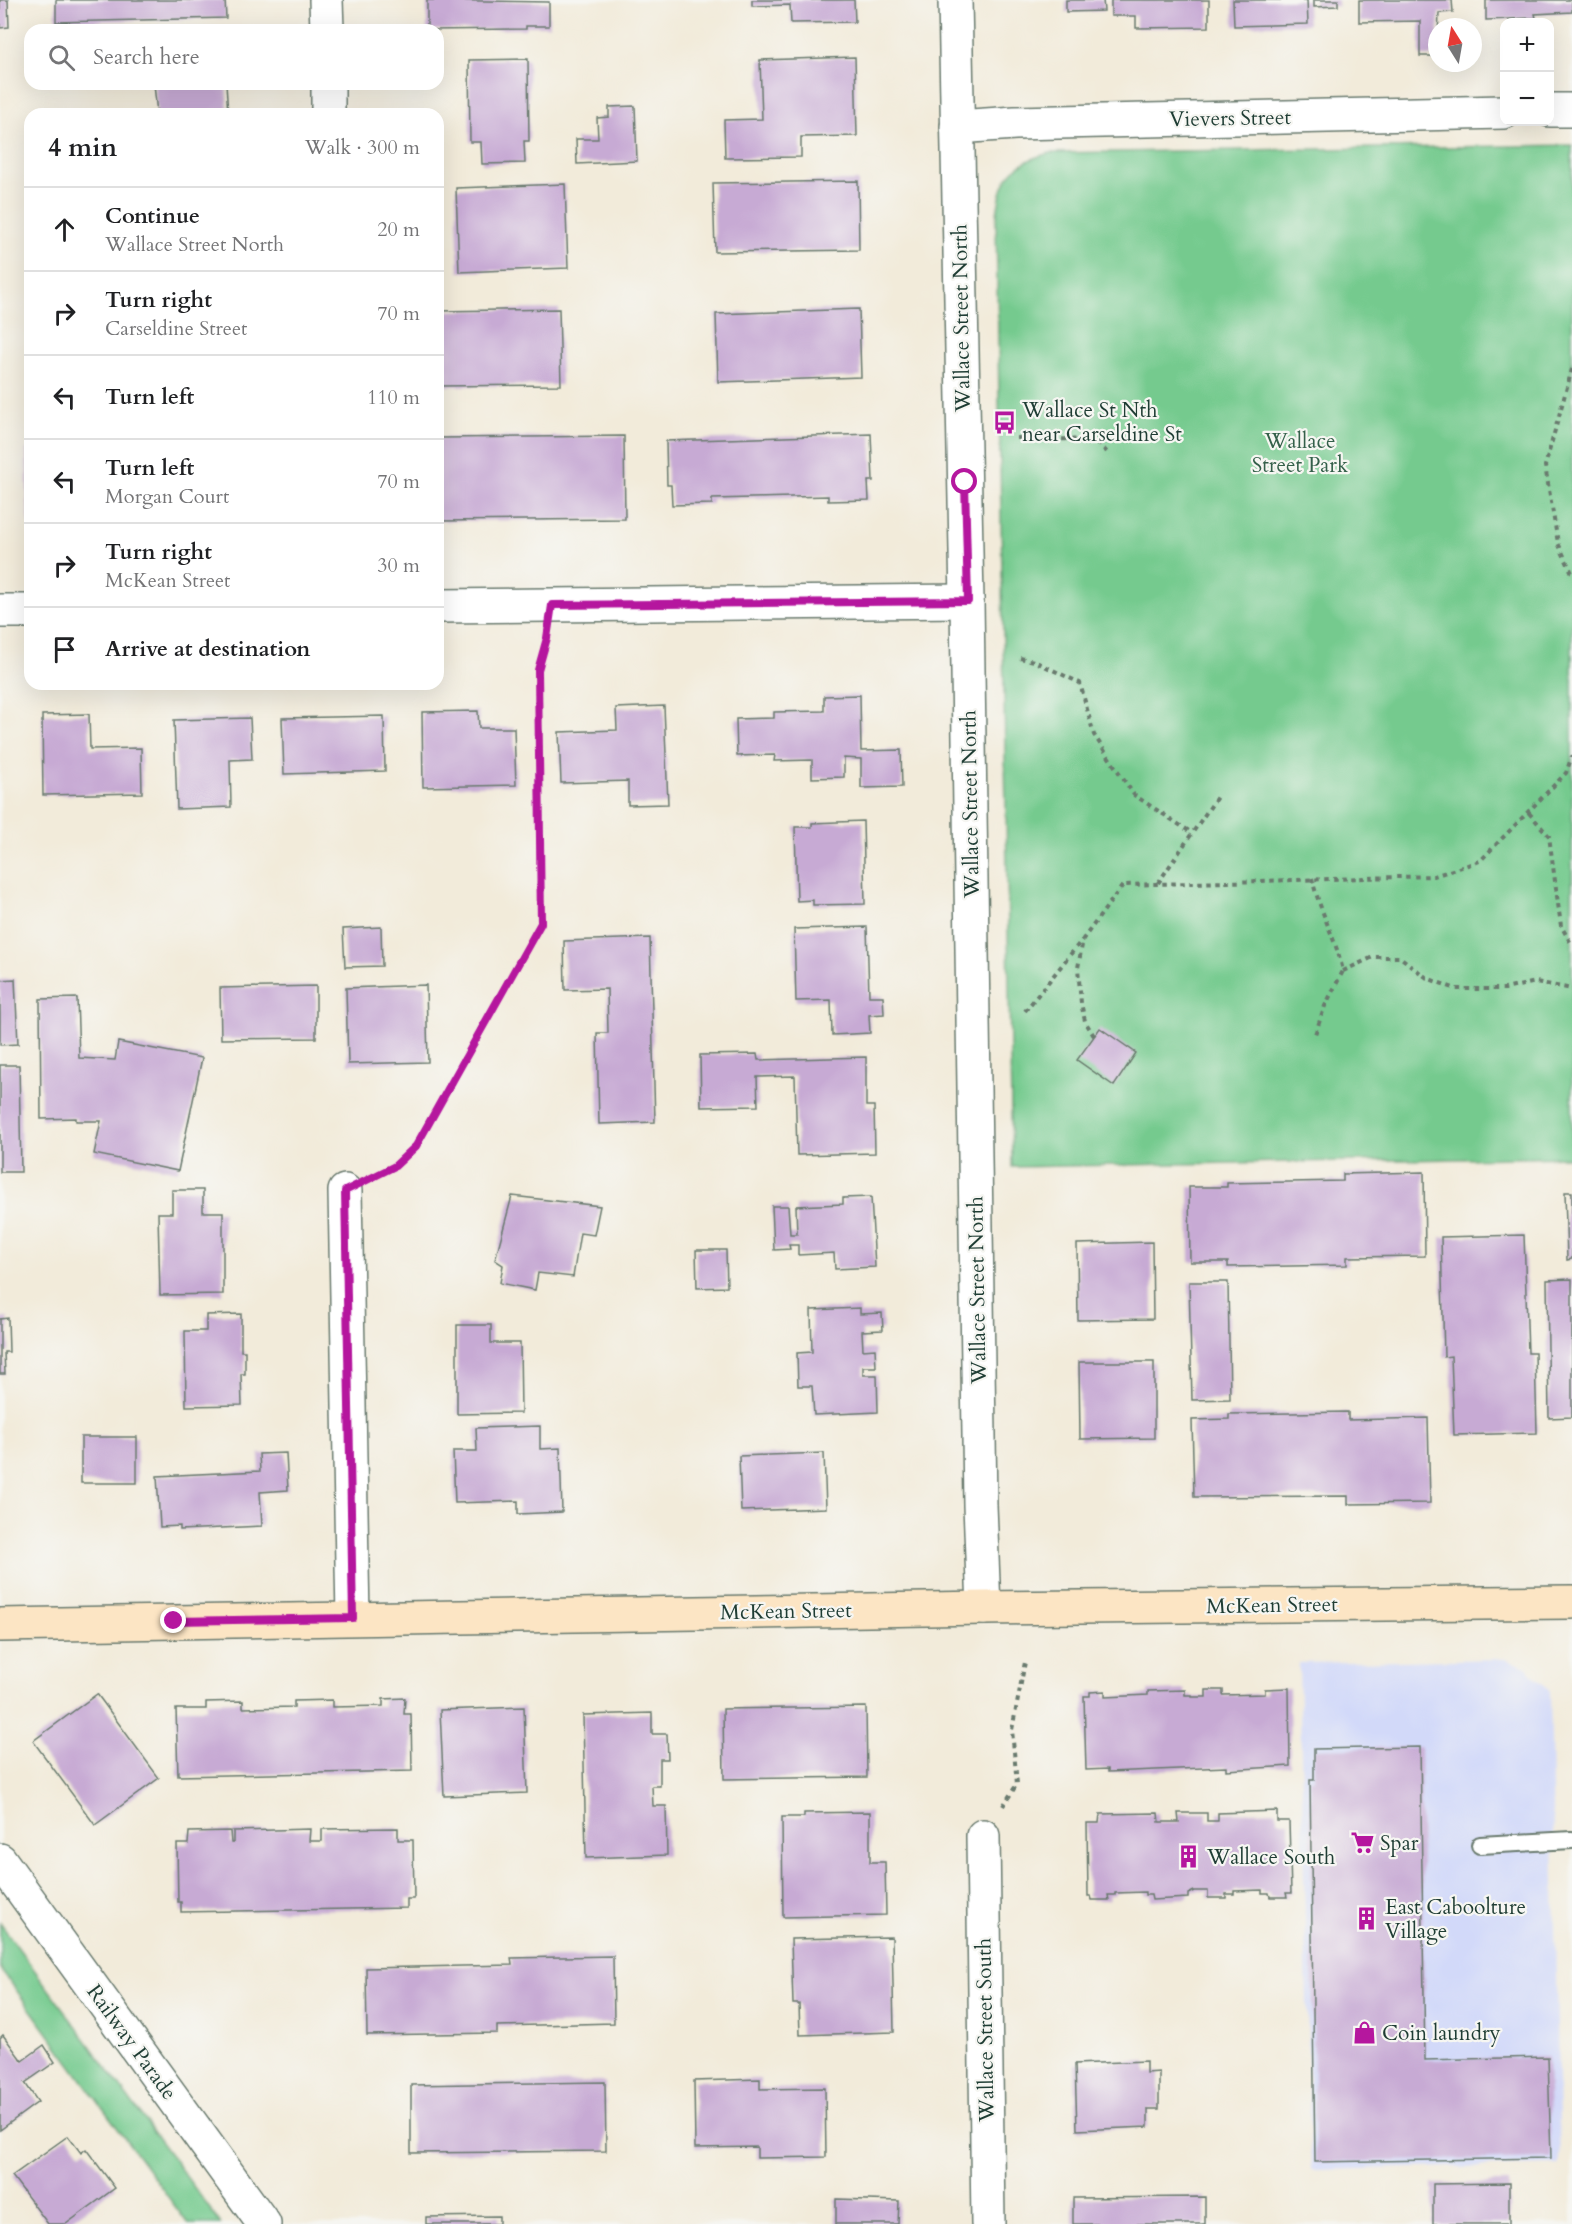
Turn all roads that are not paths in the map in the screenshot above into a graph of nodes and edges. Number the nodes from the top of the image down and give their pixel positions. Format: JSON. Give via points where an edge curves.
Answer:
{"nodes":[{"id":1,"x":326,"y":0,"type":"edge"},
{"id":2,"x":955,"y":0,"type":"edge"},
{"id":3,"x":327,"y":24,"type":"edge"},
{"id":4,"x":328,"y":90,"type":"edge"},
{"id":5,"x":328,"y":108,"type":"edge"},
{"id":6,"x":1554,"y":110,"type":"edge"},
{"id":7,"x":1572,"y":110,"type":"edge"},
{"id":8,"x":1500,"y":112,"type":"edge"},
{"id":9,"x":957,"y":128,"type":"junction"},
{"id":10,"x":968,"y":601,"type":"junction"},
{"id":11,"x":444,"y":606,"type":"edge"},
{"id":12,"x":0,"y":611,"type":"edge"},
{"id":13,"x":24,"y":611,"type":"edge"},
{"id":14,"x":345,"y":1191,"type":"road end"},
{"id":15,"x":1572,"y":1602,"type":"edge"},
{"id":16,"x":984,"y":1608,"type":"junction"},
{"id":17,"x":353,"y":1618,"type":"junction"},
{"id":18,"x":0,"y":1625,"type":"edge"},
{"id":19,"x":983,"y":1836,"type":"road end"},
{"id":20,"x":1572,"y":1839,"type":"edge"},
{"id":21,"x":1480,"y":1845,"type":"dead end"},
{"id":22,"x":0,"y":1860,"type":"edge"},
{"id":23,"x":264,"y":2224,"type":"edge"},
{"id":24,"x":988,"y":2224,"type":"edge"}],
"edges":[{"from":1,"to":3,"type":"street"},
{"from":2,"to":9,"type":"street","name":"Wallace Street North"},
{"from":4,"to":5,"type":"street"},
{"from":6,"to":7,"type":"street"},
{"from":8,"to":9,"type":"street","name":"Vievers Street","via":[[1015,123]]},
{"from":9,"to":10,"type":"street","name":"Wallace Street North"},
{"from":10,"to":11,"type":"street"},
{"from":10,"to":16,"type":"street","name":"Wallace Street North"},
{"from":12,"to":13,"type":"street"},
{"from":14,"to":17,"type":"street"},
{"from":15,"to":16,"type":"main road","name":"McKean Street"},
{"from":16,"to":17,"type":"main road","name":"McKean Street"},
{"from":17,"to":18,"type":"main road","name":"McKean Street"},
{"from":19,"to":24,"type":"street","name":"Wallace Street South"},
{"from":20,"to":21,"type":"lane"},
{"from":22,"to":23,"type":"street","name":"Railway Parade"}]}
